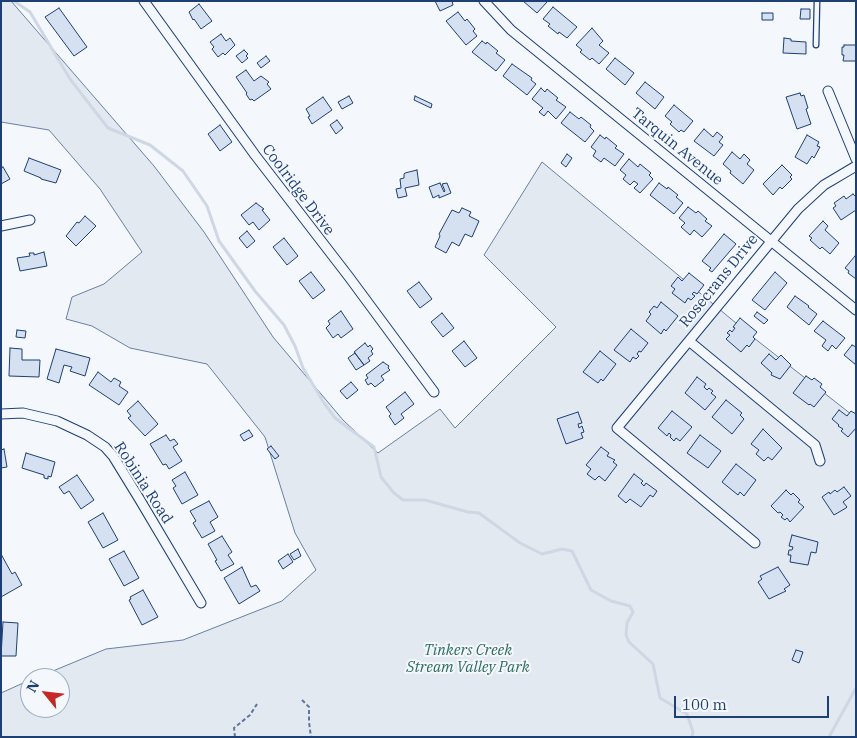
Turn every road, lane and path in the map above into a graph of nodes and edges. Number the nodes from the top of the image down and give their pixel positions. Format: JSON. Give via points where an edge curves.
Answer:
{"nodes":[{"id":1,"x":144,"y":1,"type":"edge"},
{"id":2,"x":484,"y":1,"type":"edge"},
{"id":3,"x":817,"y":1,"type":"edge"},
{"id":4,"x":816,"y":45,"type":"dead end"},
{"id":5,"x":828,"y":92,"type":"dead end"},
{"id":6,"x":856,"y":159,"type":"edge"},
{"id":7,"x":856,"y":166,"type":"edge"},
{"id":8,"x":30,"y":220,"type":"dead end"},
{"id":9,"x":1,"y":226,"type":"edge"},
{"id":10,"x":770,"y":241,"type":"junction"},
{"id":11,"x":856,"y":310,"type":"edge"},
{"id":12,"x":689,"y":341,"type":"junction"},
{"id":13,"x":434,"y":392,"type":"dead end"},
{"id":14,"x":1,"y":414,"type":"edge"},
{"id":15,"x":820,"y":461,"type":"dead end"},
{"id":16,"x":755,"y":542,"type":"dead end"},
{"id":17,"x":201,"y":603,"type":"dead end"},
{"id":18,"x":302,"y":700,"type":"dead end"},
{"id":19,"x":257,"y":704,"type":"dead end"},
{"id":20,"x":234,"y":737,"type":"edge"},
{"id":21,"x":311,"y":737,"type":"edge"}],
"edges":[{"from":1,"to":13,"type":"street","name":"Coolridge Drive","via":[[255,155]]},
{"from":2,"to":10,"type":"street","name":"Tarquin Avenue","via":[[511,30]]},
{"from":3,"to":4,"type":"lane"},
{"from":5,"to":6,"type":"street"},
{"from":7,"to":10,"type":"street","name":"Rosecrans Drive","via":[[815,192]]},
{"from":8,"to":9,"type":"street"},
{"from":10,"to":11,"type":"street","name":"Tarquin Avenue"},
{"from":10,"to":12,"type":"street","name":"Rosecrans Drive"},
{"from":12,"to":15,"type":"street","via":[[815,445]]},
{"from":12,"to":16,"type":"street","name":"Rosecrans Drive","via":[[617,428]]},
{"from":14,"to":17,"type":"street","name":"Robinia Road","via":[[30,414],[56,421],[105,447]]},
{"from":18,"to":21,"type":"path","via":[[309,707]]},
{"from":19,"to":20,"type":"path","via":[[250,716],[234,728]]}]}
